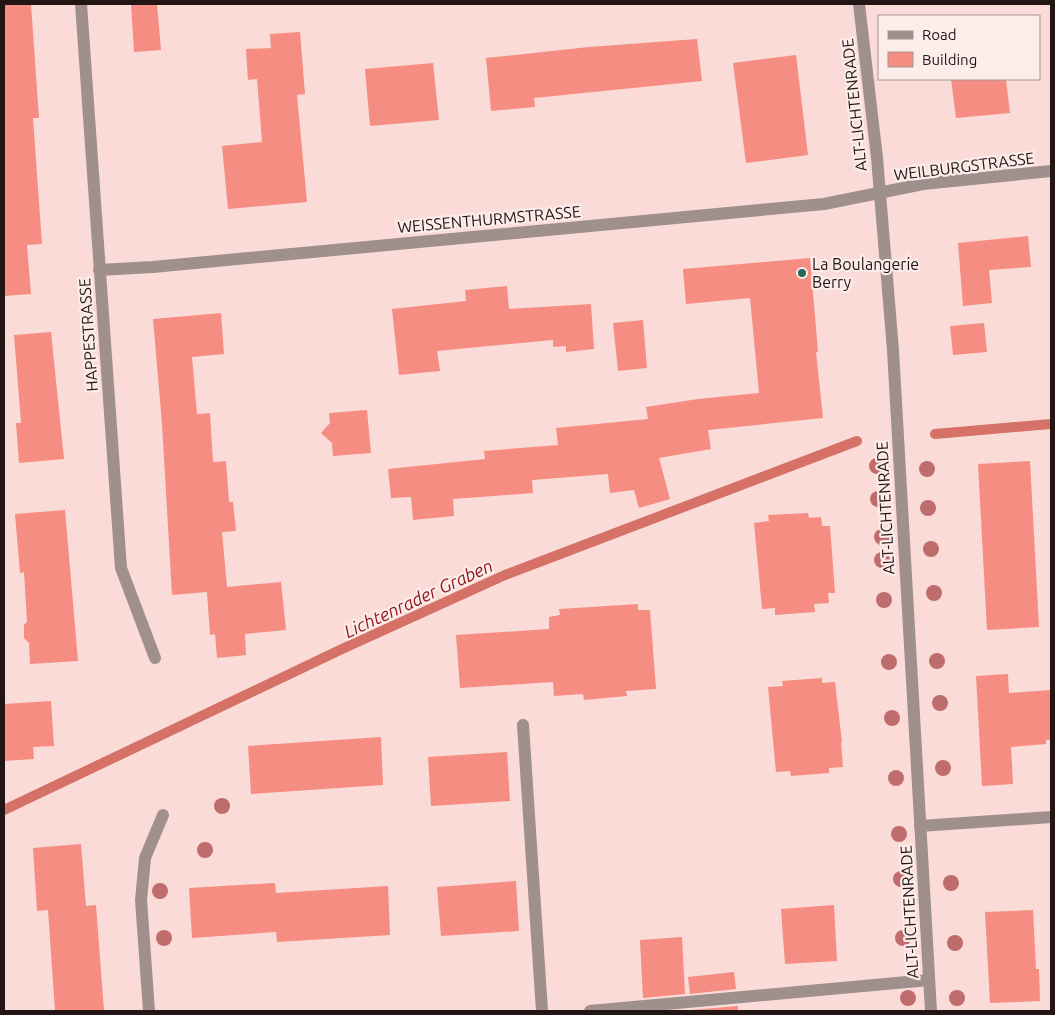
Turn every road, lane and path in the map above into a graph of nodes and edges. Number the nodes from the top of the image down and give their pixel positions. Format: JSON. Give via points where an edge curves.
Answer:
{"nodes":[{"id":1,"x":81,"y":4,"type":"edge"},
{"id":2,"x":859,"y":4,"type":"edge"},
{"id":3,"x":1051,"y":171,"type":"edge"},
{"id":4,"x":880,"y":193,"type":"junction"},
{"id":5,"x":99,"y":270,"type":"junction"},
{"id":6,"x":154,"y":658,"type":"dead end"},
{"id":7,"x":523,"y":724,"type":"dead end"},
{"id":8,"x":163,"y":815,"type":"dead end"},
{"id":9,"x":1051,"y":817,"type":"edge"},
{"id":10,"x":920,"y":826,"type":"junction"},
{"id":11,"x":929,"y":980,"type":"junction"},
{"id":12,"x":149,"y":1011,"type":"edge"},
{"id":13,"x":542,"y":1011,"type":"edge"},
{"id":14,"x":590,"y":1011,"type":"edge"},
{"id":15,"x":931,"y":1011,"type":"edge"}],
"edges":[{"from":1,"to":5,"type":"street","name":"HAPPESTRASSE"},
{"from":2,"to":4,"type":"street","name":"ALT-LICHTENRADE"},
{"from":3,"to":4,"type":"street","name":"WEILBURGSTRASSE","via":[[923,184]]},
{"from":4,"to":5,"type":"street","name":"WEISSENTHURMSTRASSE","via":[[824,204]]},
{"from":4,"to":10,"type":"street","name":"ALT-LICHTENRADE"},
{"from":5,"to":6,"type":"street","name":"HAPPESTRASSE","via":[[121,568]]},
{"from":7,"to":13,"type":"street"},
{"from":8,"to":12,"type":"street","via":[[145,858],[141,900]]},
{"from":9,"to":10,"type":"street"},
{"from":10,"to":11,"type":"street","name":"ALT-LICHTENRADE"},
{"from":11,"to":14,"type":"street"},
{"from":11,"to":15,"type":"street","name":"ALT-LICHTENRADE"}]}
